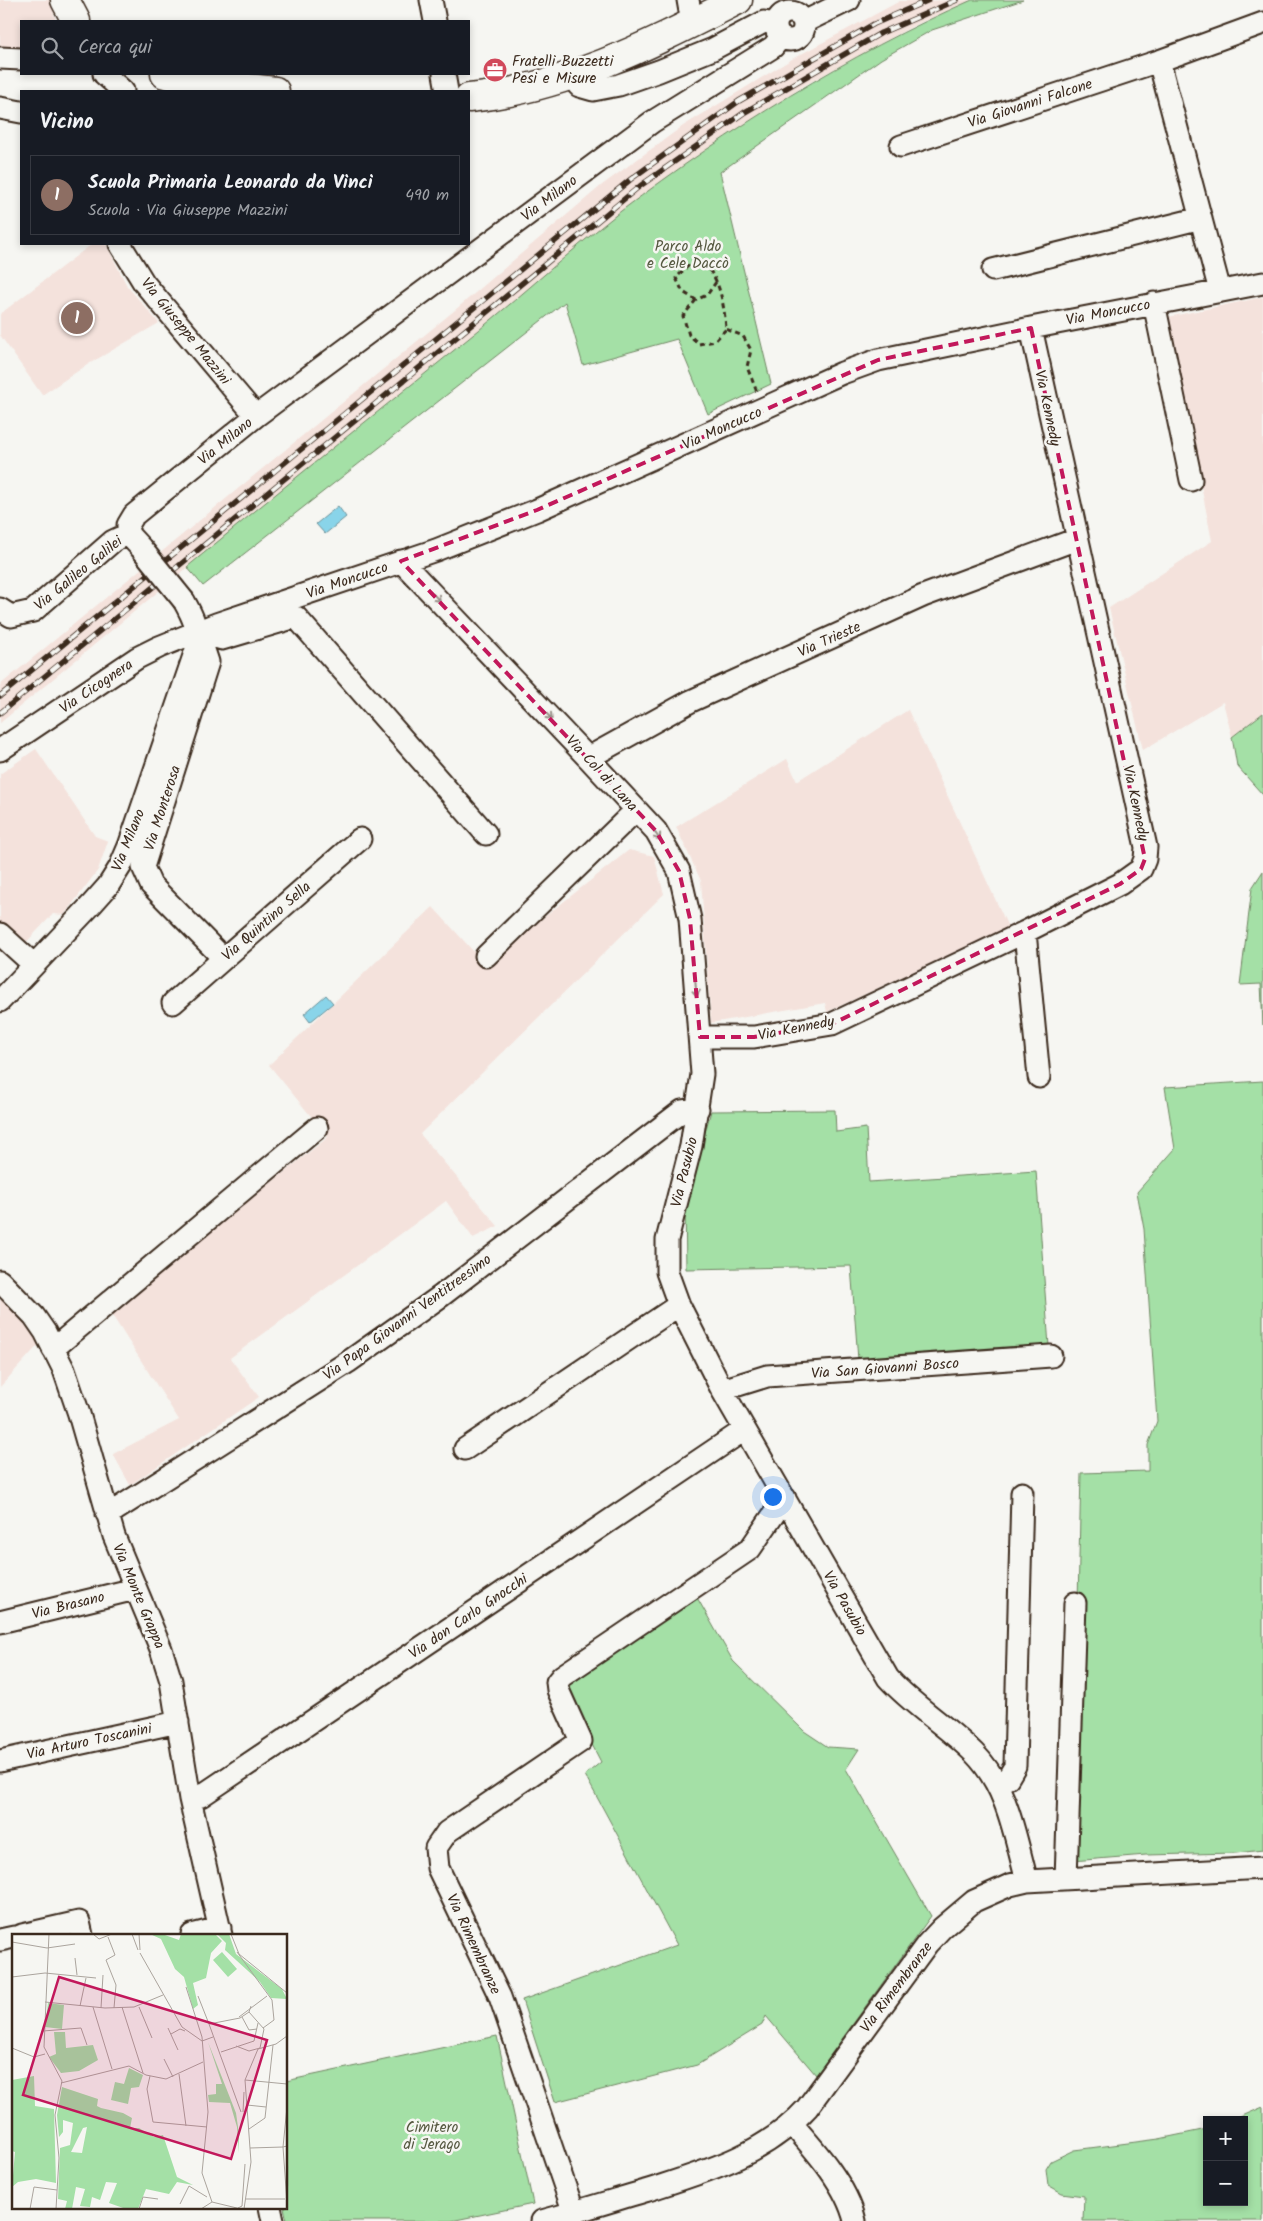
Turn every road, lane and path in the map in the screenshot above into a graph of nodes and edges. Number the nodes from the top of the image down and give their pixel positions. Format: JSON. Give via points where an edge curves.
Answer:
{"nodes":[{"id":1,"x":65,"y":0,"type":"edge"},
{"id":2,"x":431,"y":0,"type":"edge"},
{"id":3,"x":738,"y":0,"type":"edge"},
{"id":4,"x":849,"y":0,"type":"edge"},
{"id":5,"x":690,"y":11,"type":"edge"},
{"id":6,"x":803,"y":11,"type":"edge"},
{"id":7,"x":75,"y":20,"type":"edge"},
{"id":8,"x":435,"y":20,"type":"edge"},
{"id":9,"x":1263,"y":23,"type":"edge"},
{"id":10,"x":778,"y":30,"type":"junction"},
{"id":11,"x":0,"y":58,"type":"edge"},
{"id":12,"x":20,"y":59,"type":"edge"},
{"id":13,"x":1159,"y":60,"type":"junction"},
{"id":14,"x":105,"y":75,"type":"edge"},
{"id":15,"x":168,"y":75,"type":"edge"},
{"id":16,"x":444,"y":75,"type":"edge"},
{"id":17,"x":571,"y":75,"type":"junction"},
{"id":18,"x":122,"y":90,"type":"edge"},
{"id":19,"x":266,"y":90,"type":"edge"},
{"id":20,"x":447,"y":90,"type":"edge"},
{"id":21,"x":470,"y":98,"type":"edge"},
{"id":22,"x":0,"y":108,"type":"edge"},
{"id":23,"x":20,"y":112,"type":"edge"},
{"id":24,"x":901,"y":146,"type":"dead end"},
{"id":25,"x":1201,"y":218,"type":"junction"},
{"id":26,"x":121,"y":245,"type":"edge"},
{"id":27,"x":138,"y":245,"type":"edge"},
{"id":28,"x":993,"y":270,"type":"dead end"},
{"id":29,"x":716,"y":282,"type":"junction"},
{"id":30,"x":144,"y":283,"type":"junction"},
{"id":31,"x":1263,"y":283,"type":"edge"},
{"id":32,"x":1220,"y":290,"type":"junction"},
{"id":33,"x":696,"y":300,"type":"junction"},
{"id":34,"x":1154,"y":303,"type":"junction"},
{"id":35,"x":1031,"y":328,"type":"junction"},
{"id":36,"x":726,"y":329,"type":"junction"},
{"id":37,"x":765,"y":408,"type":"junction"},
{"id":38,"x":256,"y":416,"type":"junction"},
{"id":39,"x":1191,"y":480,"type":"dead end"},
{"id":40,"x":1077,"y":539,"type":"junction"},
{"id":41,"x":134,"y":541,"type":"junction"},
{"id":42,"x":401,"y":562,"type":"junction"},
{"id":43,"x":4,"y":618,"type":"edge"},
{"id":44,"x":198,"y":632,"type":"junction"},
{"id":45,"x":0,"y":750,"type":"edge"},
{"id":46,"x":590,"y":760,"type":"junction"},
{"id":47,"x":636,"y":810,"type":"junction"},
{"id":48,"x":486,"y":834,"type":"dead end"},
{"id":49,"x":360,"y":839,"type":"dead end"},
{"id":50,"x":1025,"y":932,"type":"junction"},
{"id":51,"x":0,"y":934,"type":"edge"},
{"id":52,"x":486,"y":956,"type":"dead end"},
{"id":53,"x":223,"y":958,"type":"junction"},
{"id":54,"x":33,"y":964,"type":"junction"},
{"id":55,"x":0,"y":1001,"type":"edge"},
{"id":56,"x":173,"y":1003,"type":"dead end"},
{"id":57,"x":700,"y":1037,"type":"junction"},
{"id":58,"x":1039,"y":1077,"type":"dead end"},
{"id":59,"x":698,"y":1109,"type":"junction"},
{"id":60,"x":317,"y":1128,"type":"dead end"},
{"id":61,"x":0,"y":1281,"type":"edge"},
{"id":62,"x":679,"y":1305,"type":"junction"},
{"id":63,"x":53,"y":1349,"type":"junction"},
{"id":64,"x":1051,"y":1356,"type":"dead end"},
{"id":65,"x":722,"y":1390,"type":"junction"},
{"id":66,"x":744,"y":1430,"type":"junction"},
{"id":67,"x":465,"y":1449,"type":"dead end"},
{"id":68,"x":1022,"y":1493,"type":"dead end"},
{"id":69,"x":785,"y":1498,"type":"junction"},
{"id":70,"x":107,"y":1514,"type":"junction"},
{"id":71,"x":135,"y":1588,"type":"junction"},
{"id":72,"x":1075,"y":1603,"type":"dead end"},
{"id":73,"x":0,"y":1622,"type":"edge"},
{"id":74,"x":178,"y":1722,"type":"junction"},
{"id":75,"x":0,"y":1761,"type":"edge"},
{"id":76,"x":997,"y":1785,"type":"junction"},
{"id":77,"x":190,"y":1799,"type":"junction"},
{"id":78,"x":1263,"y":1868,"type":"edge"},
{"id":79,"x":1066,"y":1879,"type":"junction"},
{"id":80,"x":1027,"y":1881,"type":"junction"},
{"id":81,"x":220,"y":1931,"type":"edge"},
{"id":82,"x":26,"y":1934,"type":"edge"},
{"id":83,"x":82,"y":1934,"type":"edge"},
{"id":84,"x":199,"y":1934,"type":"edge"},
{"id":85,"x":792,"y":2124,"type":"junction"},
{"id":86,"x":270,"y":2208,"type":"edge"},
{"id":87,"x":574,"y":2212,"type":"junction"},
{"id":88,"x":273,"y":2221,"type":"edge"},
{"id":89,"x":542,"y":2221,"type":"edge"},
{"id":90,"x":855,"y":2221,"type":"edge"}],
"edges":[{"from":1,"to":7,"type":"main road"},
{"from":2,"to":8,"type":"street"},
{"from":3,"to":5,"type":"main road"},
{"from":4,"to":6,"type":"street"},
{"from":5,"to":17,"type":"main road","via":[[635,49]]},
{"from":6,"to":10,"type":"street","name":"Via Milano","via":[[783,13],[778,17]]},
{"from":9,"to":13,"type":"street","name":"Via Giovanni Falcone"},
{"from":10,"to":17,"type":"street","name":"Via Milano","via":[[764,22],[713,49],[619,85],[593,90],[579,86]]},
{"from":10,"to":38,"type":"street","name":"Via Milano","via":[[773,47],[652,122]]},
{"from":11,"to":12,"type":"street"},
{"from":13,"to":24,"type":"street","name":"Via Giovanni Falcone"},
{"from":13,"to":25,"type":"street"},
{"from":14,"to":18,"type":"street"},
{"from":15,"to":19,"type":"main road"},
{"from":16,"to":20,"type":"street"},
{"from":17,"to":21,"type":"main road","via":[[534,86]]},
{"from":22,"to":23,"type":"street"},
{"from":25,"to":28,"type":"street"},
{"from":25,"to":32,"type":"street"},
{"from":26,"to":30,"type":"street","name":"Via Giuseppe Mazzini"},
{"from":27,"to":30,"type":"street"},
{"from":29,"to":33,"type":"path","via":[[706,295]]},
{"from":29,"to":33,"type":"path","via":[[714,275],[703,265],[689,265],[676,278],[683,292]]},
{"from":29,"to":36,"type":"path","via":[[725,308]]},
{"from":30,"to":38,"type":"street","name":"Via Giuseppe Mazzini"},
{"from":31,"to":32,"type":"street","name":"Via Moncucco"},
{"from":32,"to":34,"type":"street","name":"Via Moncucco"},
{"from":33,"to":36,"type":"path","via":[[683,316],[689,335],[699,344],[715,341]]},
{"from":34,"to":35,"type":"street","name":"Via Moncucco"},
{"from":34,"to":39,"type":"street"},
{"from":35,"to":37,"type":"street","name":"Via Moncucco","via":[[878,360]]},
{"from":35,"to":40,"type":"street","name":"Via Kennedy"},
{"from":36,"to":37,"type":"path","via":[[743,336],[752,350],[747,367]]},
{"from":37,"to":42,"type":"street","name":"Via Moncucco","via":[[537,510]]},
{"from":38,"to":41,"type":"street","name":"Via Milano","via":[[134,516],[128,525]]},
{"from":40,"to":46,"type":"street","name":"Via Trieste","via":[[923,596],[691,701]]},
{"from":40,"to":50,"type":"street","name":"Via Kennedy","via":[[1146,847],[1145,859],[1141,869],[1132,877]]},
{"from":41,"to":43,"type":"street","name":"Via Galileo Galilei","via":[[113,541],[33,611]]},
{"from":41,"to":44,"type":"street","bridge":true,"via":[[184,601],[194,617]]},
{"from":42,"to":44,"type":"street","name":"Via Moncucco"},
{"from":42,"to":46,"type":"street","name":"Via Col di Lana","one_way":true},
{"from":44,"to":45,"type":"street","name":"Via Cicognera","via":[[137,658]]},
{"from":44,"to":48,"type":"street","via":[[222,639],[296,617]]},
{"from":44,"to":53,"type":"street","name":"Via Monterosa","via":[[208,662],[143,867],[152,885]]},
{"from":44,"to":54,"type":"street","name":"Via Milano","via":[[193,659],[120,866],[92,904]]},
{"from":46,"to":47,"type":"street","name":"Via Col di Lana"},
{"from":47,"to":52,"type":"street"},
{"from":47,"to":57,"type":"street","name":"Via Col di Lana","one_way":true,"via":[[656,831],[678,871],[690,919]]},
{"from":49,"to":53,"type":"street","name":"Via Quintino Sella"},
{"from":50,"to":57,"type":"street","name":"Via Kennedy","via":[[832,1024],[754,1037]]},
{"from":50,"to":58,"type":"street"},
{"from":51,"to":54,"type":"street"},
{"from":53,"to":56,"type":"street","name":"Via Quintino Sella"},
{"from":54,"to":55,"type":"street","name":"Via Milano"},
{"from":57,"to":59,"type":"street","name":"Via Pasubio","via":[[702,1074]]},
{"from":59,"to":62,"type":"street","name":"Via Pasubio","via":[[665,1256]]},
{"from":59,"to":70,"type":"street","name":"Via Papa Giovanni Ventitreesimo","via":[[682,1111],[441,1296],[348,1362]]},
{"from":60,"to":63,"type":"street"},
{"from":61,"to":63,"type":"street","name":"Via Monte Grappa","via":[[34,1316]]},
{"from":62,"to":65,"type":"street","name":"Via Pasubio"},
{"from":62,"to":67,"type":"street"},
{"from":63,"to":70,"type":"street","name":"Via Monte Grappa","via":[[73,1396]]},
{"from":64,"to":65,"type":"street","name":"Via San Giovanni Bosco","via":[[767,1376]]},
{"from":65,"to":66,"type":"street","name":"Via Pasubio"},
{"from":66,"to":69,"type":"street","name":"Via Pasubio"},
{"from":66,"to":77,"type":"street","name":"Via don Carlo Gnocchi","via":[[201,1796]]},
{"from":68,"to":76,"type":"street","via":[[1015,1766],[1008,1778]]},
{"from":69,"to":76,"type":"street","name":"Via Pasubio","via":[[888,1678],[902,1694],[975,1754]]},
{"from":69,"to":87,"type":"street","name":"Via Rimembranze","via":[[750,1549],[562,1676],[557,1682],[558,1690],[581,1741],[447,1832],[436,1848],[438,1868],[500,1997]]},
{"from":70,"to":71,"type":"street","name":"Via Monte Grappa"},
{"from":71,"to":73,"type":"street","name":"Via Brasano"},
{"from":71,"to":74,"type":"street","name":"Via Monte Grappa","via":[[169,1642]]},
{"from":72,"to":79,"type":"street"},
{"from":74,"to":75,"type":"street","name":"Via Arturo Toscanini"},
{"from":74,"to":77,"type":"street","name":"Via Monte Grappa"},
{"from":76,"to":80,"type":"street","name":"Via Pasubio","via":[[1011,1817]]},
{"from":77,"to":81,"type":"street","name":"Via Monte Grappa"},
{"from":78,"to":79,"type":"street","name":"Via Rimembranze"},
{"from":79,"to":80,"type":"street","name":"Via Rimembranze"},
{"from":80,"to":85,"type":"street","name":"Via Rimembranze","via":[[974,1901],[942,1928]]},
{"from":81,"to":84,"type":"street"},
{"from":82,"to":83,"type":"street","via":[[79,1922]]},
{"from":85,"to":87,"type":"street","name":"Via Rimembranze","via":[[766,2144],[729,2162]]},
{"from":85,"to":90,"type":"street","via":[[844,2190]]},
{"from":86,"to":88,"type":"street"},
{"from":87,"to":89,"type":"street","name":"Via Rimembranze"}]}
